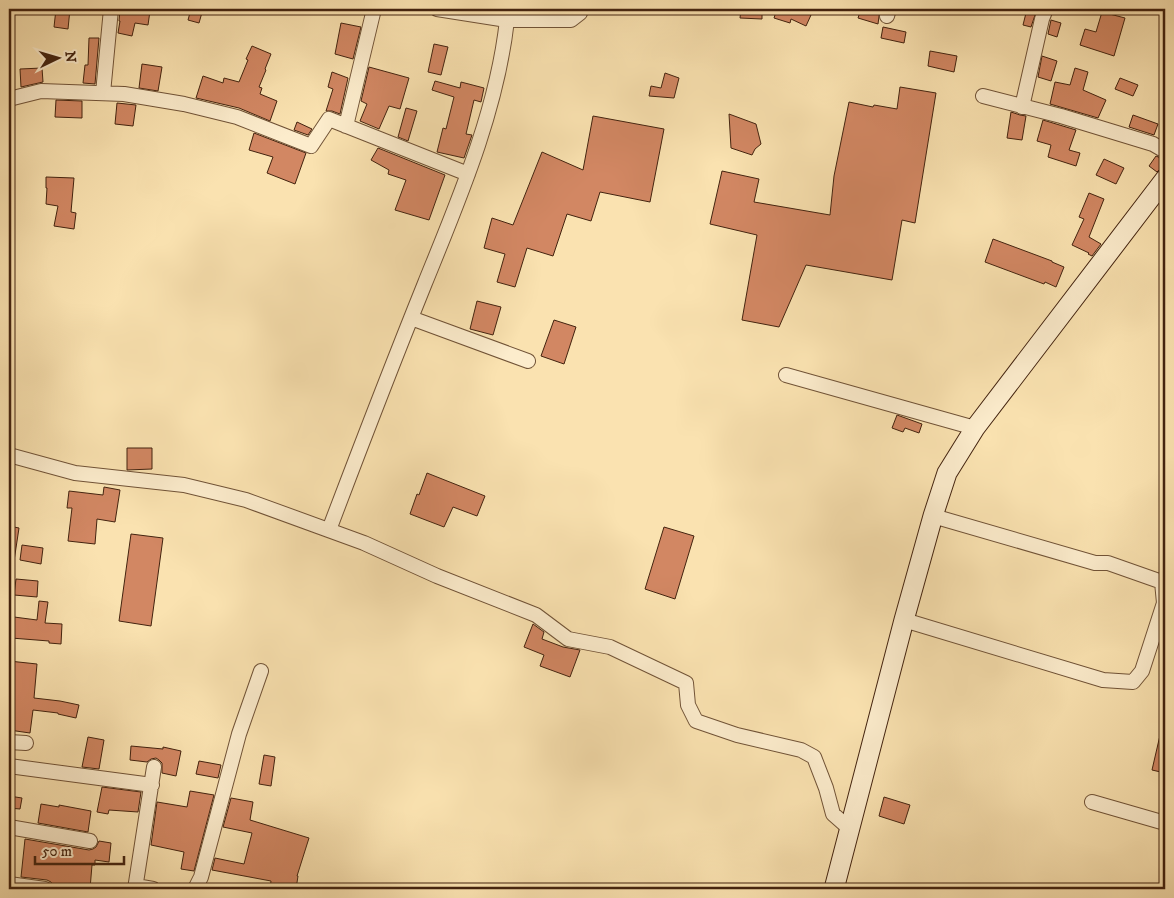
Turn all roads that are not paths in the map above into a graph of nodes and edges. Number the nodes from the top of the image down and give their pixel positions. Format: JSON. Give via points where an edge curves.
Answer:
{"nodes":[{"id":1,"x":111,"y":9,"type":"edge"},
{"id":2,"x":374,"y":9,"type":"edge"},
{"id":3,"x":437,"y":9,"type":"edge"},
{"id":4,"x":581,"y":9,"type":"edge"},
{"id":5,"x":1046,"y":9,"type":"edge"},
{"id":6,"x":507,"y":20,"type":"junction"},
{"id":7,"x":103,"y":94,"type":"junction"},
{"id":8,"x":983,"y":96,"type":"dead end"},
{"id":9,"x":9,"y":99,"type":"edge"},
{"id":10,"x":1022,"y":107,"type":"junction"},
{"id":11,"x":346,"y":126,"type":"junction"},
{"id":12,"x":1165,"y":151,"type":"edge"},
{"id":13,"x":468,"y":174,"type":"junction"},
{"id":14,"x":1165,"y":179,"type":"edge"},
{"id":15,"x":412,"y":318,"type":"junction"},
{"id":16,"x":528,"y":361,"type":"dead end"},
{"id":17,"x":786,"y":375,"type":"dead end"},
{"id":18,"x":975,"y":428,"type":"junction"},
{"id":19,"x":9,"y":455,"type":"edge"},
{"id":20,"x":933,"y":516,"type":"junction"},
{"id":21,"x":329,"y":530,"type":"junction"},
{"id":22,"x":904,"y":620,"type":"junction"},
{"id":23,"x":261,"y":670,"type":"dead end"},
{"id":24,"x":9,"y":742,"type":"edge"},
{"id":25,"x":26,"y":743,"type":"dead end"},
{"id":26,"x":9,"y":766,"type":"edge"},
{"id":27,"x":154,"y":767,"type":"dead end"},
{"id":28,"x":152,"y":785,"type":"junction"},
{"id":29,"x":1092,"y":802,"type":"dead end"},
{"id":30,"x":1165,"y":823,"type":"edge"},
{"id":31,"x":9,"y":827,"type":"edge"},
{"id":32,"x":850,"y":829,"type":"junction"},
{"id":33,"x":90,"y":841,"type":"dead end"},
{"id":34,"x":9,"y":884,"type":"edge"},
{"id":35,"x":136,"y":888,"type":"edge"},
{"id":36,"x":45,"y":889,"type":"edge"},
{"id":37,"x":153,"y":889,"type":"edge"},
{"id":38,"x":195,"y":889,"type":"edge"},
{"id":39,"x":834,"y":889,"type":"edge"}],
"edges":[{"from":1,"to":7,"type":"street"},
{"from":2,"to":11,"type":"street"},
{"from":3,"to":6,"type":"street"},
{"from":4,"to":6,"type":"street","via":[[571,20]]},
{"from":5,"to":10,"type":"street"},
{"from":6,"to":13,"type":"street","via":[[491,104]]},
{"from":7,"to":9,"type":"street","via":[[41,91]]},
{"from":7,"to":11,"type":"street","via":[[124,94],[184,104],[237,118],[311,146],[329,119]]},
{"from":8,"to":10,"type":"street"},
{"from":10,"to":12,"type":"street","via":[[1153,144]]},
{"from":11,"to":13,"type":"street"},
{"from":13,"to":15,"type":"street"},
{"from":14,"to":18,"type":"street"},
{"from":15,"to":16,"type":"street"},
{"from":15,"to":21,"type":"street"},
{"from":17,"to":18,"type":"street"},
{"from":18,"to":20,"type":"street","via":[[947,472]]},
{"from":19,"to":21,"type":"street","via":[[75,473],[184,484],[246,500]]},
{"from":20,"to":22,"type":"street"},
{"from":20,"to":22,"type":"street","via":[[1162,582],[1164,603],[1142,671],[1133,682],[1103,680]]},
{"from":21,"to":32,"type":"street","via":[[536,616],[568,639],[610,646],[686,683],[688,705],[696,722],[801,750],[814,757],[833,814]]},
{"from":22,"to":32,"type":"street"},
{"from":23,"to":38,"type":"street","via":[[239,734]]},
{"from":24,"to":25,"type":"street"},
{"from":26,"to":28,"type":"street"},
{"from":27,"to":28,"type":"street"},
{"from":28,"to":35,"type":"street"},
{"from":29,"to":30,"type":"street"},
{"from":31,"to":33,"type":"street"},
{"from":32,"to":39,"type":"street"},
{"from":34,"to":36,"type":"street"},
{"from":35,"to":37,"type":"street"}]}
